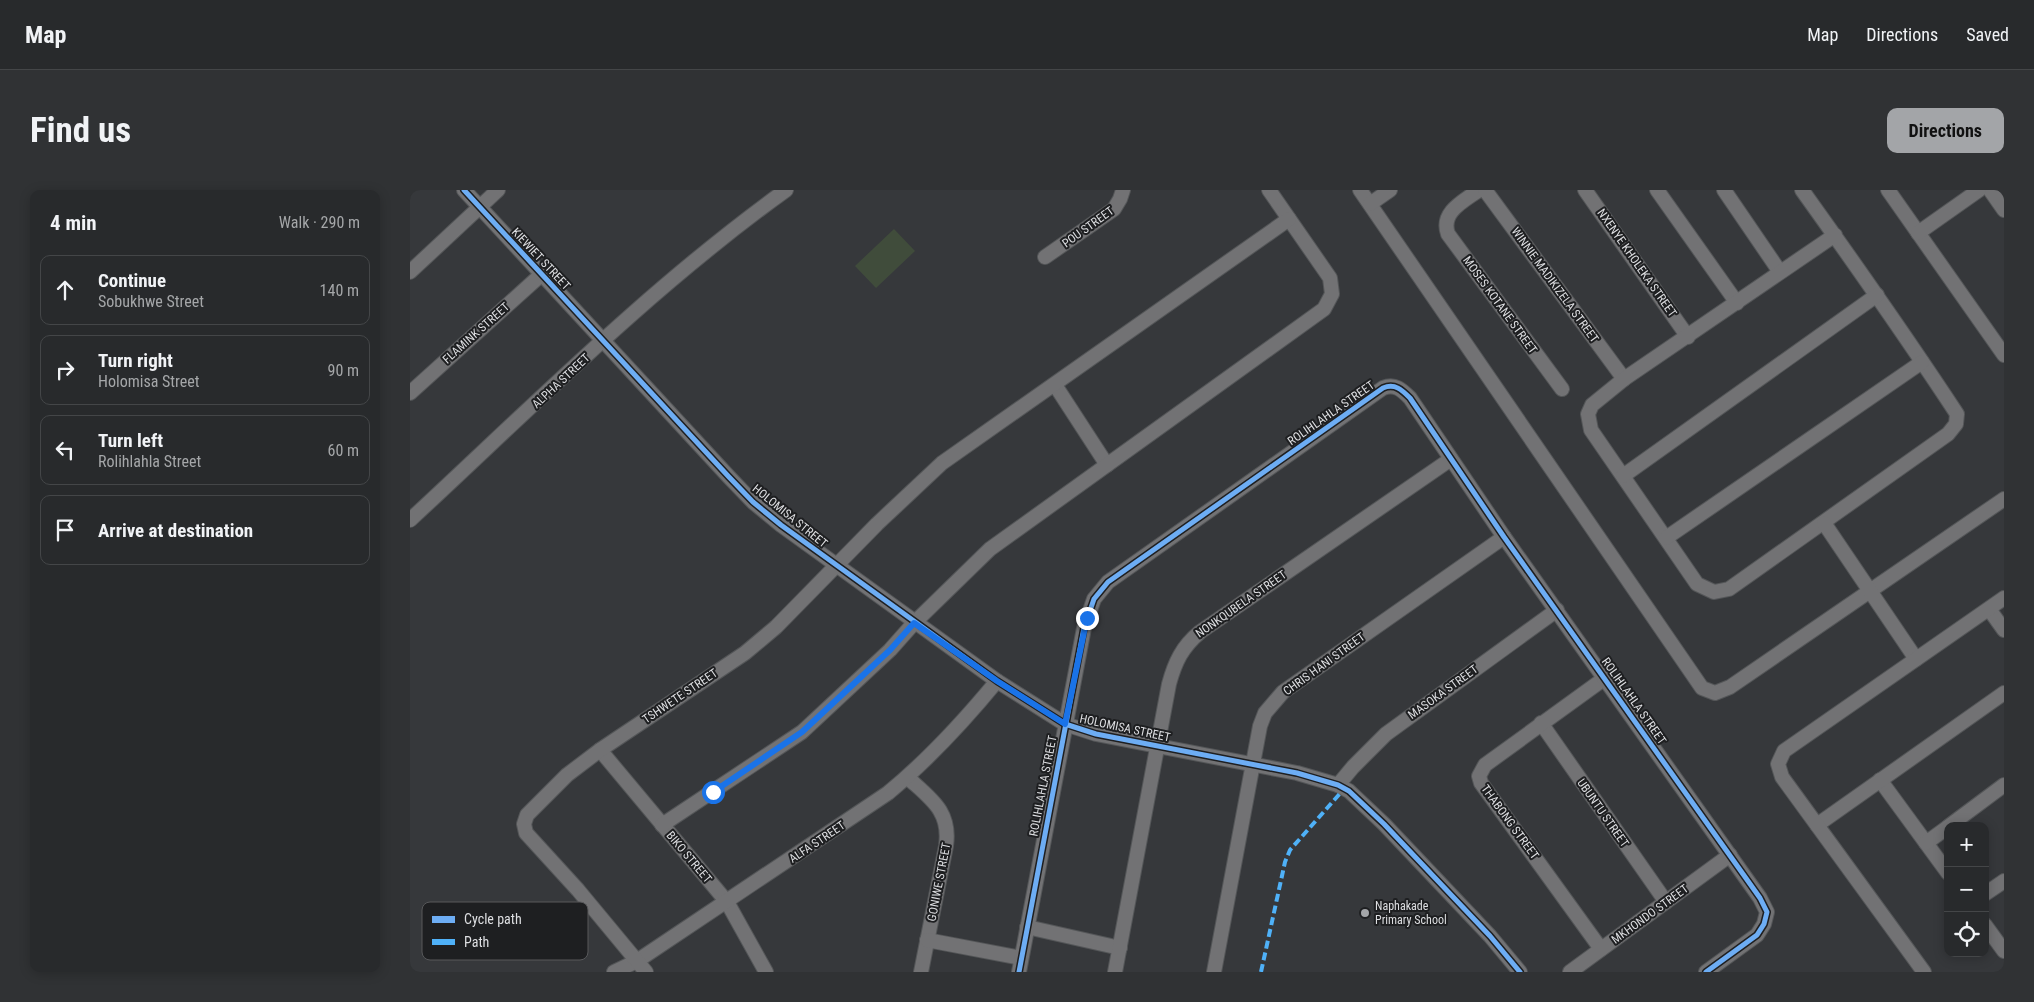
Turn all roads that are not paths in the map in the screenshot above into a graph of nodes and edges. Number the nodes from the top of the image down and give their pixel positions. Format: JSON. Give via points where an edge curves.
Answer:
{"nodes":[{"id":1,"x":464,"y":190,"type":"edge"},
{"id":2,"x":498,"y":190,"type":"edge"},
{"id":3,"x":786,"y":190,"type":"edge"},
{"id":4,"x":1123,"y":190,"type":"edge"},
{"id":5,"x":1270,"y":190,"type":"edge"},
{"id":6,"x":1360,"y":190,"type":"edge"},
{"id":7,"x":1390,"y":190,"type":"edge"},
{"id":8,"x":1479,"y":190,"type":"edge"},
{"id":9,"x":1485,"y":190,"type":"edge"},
{"id":10,"x":1585,"y":190,"type":"edge"},
{"id":11,"x":1657,"y":190,"type":"edge"},
{"id":12,"x":1724,"y":190,"type":"edge"},
{"id":13,"x":1802,"y":190,"type":"edge"},
{"id":14,"x":1888,"y":190,"type":"edge"},
{"id":15,"x":1979,"y":190,"type":"edge"},
{"id":16,"x":1990,"y":190,"type":"edge"},
{"id":17,"x":1370,"y":204,"type":"junction"},
{"id":18,"x":479,"y":208,"type":"junction"},
{"id":19,"x":2004,"y":210,"type":"edge"},
{"id":20,"x":1289,"y":219,"type":"junction"},
{"id":21,"x":1918,"y":232,"type":"junction"},
{"id":22,"x":1835,"y":235,"type":"junction"},
{"id":23,"x":1045,"y":258,"type":"dead end"},
{"id":24,"x":410,"y":272,"type":"edge"},
{"id":25,"x":1780,"y":272,"type":"junction"},
{"id":26,"x":543,"y":273,"type":"junction"},
{"id":27,"x":1877,"y":296,"type":"junction"},
{"id":28,"x":1737,"y":303,"type":"junction"},
{"id":29,"x":1688,"y":336,"type":"junction"},
{"id":30,"x":603,"y":342,"type":"junction"},
{"id":31,"x":2004,"y":355,"type":"edge"},
{"id":32,"x":1922,"y":362,"type":"junction"},
{"id":33,"x":1624,"y":379,"type":"junction"},
{"id":34,"x":1055,"y":385,"type":"junction"},
{"id":35,"x":1562,"y":389,"type":"dead end"},
{"id":36,"x":410,"y":393,"type":"edge"},
{"id":37,"x":1451,"y":459,"type":"junction"},
{"id":38,"x":1107,"y":465,"type":"junction"},
{"id":39,"x":1623,"y":476,"type":"junction"},
{"id":40,"x":2004,"y":499,"type":"edge"},
{"id":41,"x":410,"y":520,"type":"edge"},
{"id":42,"x":1824,"y":523,"type":"junction"},
{"id":43,"x":1504,"y":537,"type":"junction"},
{"id":44,"x":1666,"y":538,"type":"junction"},
{"id":45,"x":837,"y":566,"type":"junction"},
{"id":46,"x":1871,"y":592,"type":"junction"},
{"id":47,"x":2004,"y":598,"type":"edge"},
{"id":48,"x":1989,"y":609,"type":"junction"},
{"id":49,"x":1557,"y":610,"type":"junction"},
{"id":50,"x":914,"y":623,"type":"junction"},
{"id":51,"x":2004,"y":630,"type":"edge"},
{"id":52,"x":1916,"y":659,"type":"junction"},
{"id":53,"x":1605,"y":678,"type":"junction"},
{"id":54,"x":997,"y":681,"type":"junction"},
{"id":55,"x":2004,"y":692,"type":"edge"},
{"id":56,"x":1541,"y":723,"type":"junction"},
{"id":57,"x":1065,"y":724,"type":"junction"},
{"id":58,"x":1157,"y":745,"type":"junction"},
{"id":59,"x":600,"y":750,"type":"junction"},
{"id":60,"x":1254,"y":765,"type":"junction"},
{"id":61,"x":907,"y":777,"type":"junction"},
{"id":62,"x":1880,"y":780,"type":"junction"},
{"id":63,"x":1338,"y":785,"type":"junction"},
{"id":64,"x":2004,"y":785,"type":"edge"},
{"id":65,"x":1953,"y":822,"type":"edge"},
{"id":66,"x":662,"y":824,"type":"junction"},
{"id":67,"x":1817,"y":825,"type":"junction"},
{"id":68,"x":1944,"y":829,"type":"edge"},
{"id":69,"x":1926,"y":843,"type":"junction"},
{"id":70,"x":1730,"y":855,"type":"junction"},
{"id":71,"x":1944,"y":868,"type":"edge"},
{"id":72,"x":2004,"y":882,"type":"edge"},
{"id":73,"x":1989,"y":891,"type":"edge"},
{"id":74,"x":586,"y":902,"type":"edge"},
{"id":75,"x":727,"y":902,"type":"junction"},
{"id":76,"x":1666,"y":902,"type":"junction"},
{"id":77,"x":588,"y":905,"type":"edge"},
{"id":78,"x":1027,"y":927,"type":"junction"},
{"id":79,"x":1989,"y":930,"type":"edge"},
{"id":80,"x":927,"y":940,"type":"junction"},
{"id":81,"x":1120,"y":948,"type":"junction"},
{"id":82,"x":1601,"y":949,"type":"junction"},
{"id":83,"x":2004,"y":951,"type":"edge"},
{"id":84,"x":1020,"y":965,"type":"edge"},
{"id":85,"x":641,"y":966,"type":"edge"},
{"id":86,"x":614,"y":972,"type":"edge"},
{"id":87,"x":766,"y":972,"type":"edge"},
{"id":88,"x":921,"y":972,"type":"edge"},
{"id":89,"x":1115,"y":972,"type":"edge"},
{"id":90,"x":1214,"y":972,"type":"edge"},
{"id":91,"x":1520,"y":972,"type":"edge"},
{"id":92,"x":1570,"y":972,"type":"edge"},
{"id":93,"x":1706,"y":972,"type":"edge"},
{"id":94,"x":1924,"y":972,"type":"edge"}],
"edges":[{"from":1,"to":18,"type":"street","name":"KIEWIET STREET"},
{"from":2,"to":18,"type":"street"},
{"from":3,"to":30,"type":"street","name":"ALPHA STREET","via":[[709,248]]},
{"from":4,"to":23,"type":"street","name":"POU STREET","via":[[1114,209]]},
{"from":5,"to":20,"type":"street"},
{"from":6,"to":17,"type":"street"},
{"from":7,"to":17,"type":"street"},
{"from":8,"to":35,"type":"street","name":"MOSES KOTANE STREET","via":[[1455,207],[1447,218],[1448,234]]},
{"from":9,"to":33,"type":"street","name":"WINNIE MADIKIZELA STREET"},
{"from":10,"to":29,"type":"street","name":"NXENYE KHOLEKA STREET"},
{"from":11,"to":28,"type":"street"},
{"from":12,"to":25,"type":"street"},
{"from":13,"to":22,"type":"street"},
{"from":14,"to":21,"type":"street"},
{"from":15,"to":21,"type":"street"},
{"from":16,"to":19,"type":"street"},
{"from":17,"to":46,"type":"street","via":[[1702,688],[1715,693],[1730,687]]},
{"from":18,"to":24,"type":"street"},
{"from":18,"to":26,"type":"street","name":"KIEWIET STREET"},
{"from":20,"to":34,"type":"street","name":"TSHWETE STREET"},
{"from":20,"to":38,"type":"street","via":[[1330,278],[1332,294],[1327,306]]},
{"from":21,"to":31,"type":"street"},
{"from":22,"to":25,"type":"street"},
{"from":22,"to":27,"type":"street"},
{"from":25,"to":28,"type":"street"},
{"from":26,"to":30,"type":"street","name":"KIEWIET STREET"},
{"from":26,"to":36,"type":"street","name":"FLAMINK STREET"},
{"from":27,"to":32,"type":"street"},
{"from":27,"to":39,"type":"street"},
{"from":28,"to":29,"type":"street"},
{"from":29,"to":33,"type":"street"},
{"from":30,"to":41,"type":"street","name":"ALPHA STREET"},
{"from":30,"to":45,"type":"street","name":"HOLOMISA STREET","via":[[753,502]]},
{"from":32,"to":42,"type":"street","via":[[1957,414],[1956,424],[1948,434]]},
{"from":32,"to":44,"type":"street"},
{"from":33,"to":39,"type":"street","via":[[1592,404],[1588,414],[1590,430]]},
{"from":34,"to":38,"type":"street"},
{"from":34,"to":45,"type":"street","name":"TSHWETE STREET","via":[[942,463]]},
{"from":37,"to":43,"type":"street","name":"ROLIHLAHLA STREET"},
{"from":37,"to":57,"type":"street","name":"ROLIHLAHLA STREET","via":[[1403,391],[1391,386],[1383,388],[1108,582],[1094,599],[1087,618]]},
{"from":37,"to":58,"type":"street","name":"NONKQUBELA STREET","via":[[1190,640],[1174,666]]},
{"from":38,"to":50,"type":"street","via":[[990,549]]},
{"from":39,"to":44,"type":"street"},
{"from":40,"to":46,"type":"street"},
{"from":42,"to":44,"type":"street","via":[[1729,590],[1714,592],[1697,584]]},
{"from":42,"to":46,"type":"street"},
{"from":43,"to":49,"type":"street","name":"ROLIHLAHLA STREET"},
{"from":43,"to":60,"type":"street","name":"CHRIS HANI STREET","via":[[1283,692],[1265,713]]},
{"from":45,"to":50,"type":"street","name":"HOLOMISA STREET"},
{"from":45,"to":59,"type":"street","name":"TSHWETE STREET","via":[[745,653]]},
{"from":46,"to":52,"type":"street"},
{"from":47,"to":48,"type":"street"},
{"from":48,"to":51,"type":"street"},
{"from":48,"to":52,"type":"street"},
{"from":49,"to":53,"type":"street","name":"ROLIHLAHLA STREET"},
{"from":49,"to":63,"type":"street","name":"MASOKA STREET","via":[[1386,734]]},
{"from":50,"to":54,"type":"street","name":"HOLOMISA STREET"},
{"from":50,"to":66,"type":"street","via":[[890,650],[802,732]]},
{"from":52,"to":67,"type":"street","via":[[1784,751],[1778,764],[1782,777]]},
{"from":53,"to":56,"type":"street","name":"THABONG STREET"},
{"from":53,"to":70,"type":"street","name":"ROLIHLAHLA STREET"},
{"from":54,"to":57,"type":"street","name":"HOLOMISA STREET"},
{"from":54,"to":61,"type":"street","name":"ALFA STREET","via":[[970,714]]},
{"from":55,"to":62,"type":"street"},
{"from":56,"to":76,"type":"street","name":"UBUNTU STREET"},
{"from":56,"to":82,"type":"street","name":"THABONG STREET","via":[[1485,765],[1480,779]]},
{"from":57,"to":58,"type":"street","name":"HOLOMISA STREET","via":[[1096,734]]},
{"from":57,"to":78,"type":"street","name":"ROLIHLAHLA STREET"},
{"from":58,"to":60,"type":"street","name":"HOLOMISA STREET"},
{"from":58,"to":81,"type":"street","name":"NONKQUBELA STREET"},
{"from":59,"to":66,"type":"street","name":"BIKO STREET"},
{"from":59,"to":74,"type":"street","name":"TSHWETE STREET","via":[[532,808],[524,824],[530,838]]},
{"from":60,"to":63,"type":"street","name":"HOLOMISA STREET"},
{"from":60,"to":90,"type":"street","name":"CHRIS HANI STREET"},
{"from":61,"to":75,"type":"street","name":"ALFA STREET"},
{"from":61,"to":80,"type":"street","name":"GONIWE STREET","via":[[936,804],[947,828]]},
{"from":62,"to":67,"type":"street"},
{"from":62,"to":69,"type":"street"},
{"from":63,"to":91,"type":"street","name":"HOLOMISA STREET","via":[[1349,791],[1384,824]]},
{"from":64,"to":65,"type":"street"},
{"from":66,"to":75,"type":"street","name":"BIKO STREET"},
{"from":67,"to":94,"type":"street"},
{"from":68,"to":69,"type":"street"},
{"from":69,"to":71,"type":"street"},
{"from":70,"to":76,"type":"street","name":"MKHONDO STREET"},
{"from":70,"to":93,"type":"street","name":"ROLIHLAHLA STREET","via":[[1760,898],[1767,912],[1766,918],[1757,935]]},
{"from":72,"to":73,"type":"street"},
{"from":75,"to":85,"type":"street","name":"ALFA STREET"},
{"from":75,"to":87,"type":"street","name":"BIKO STREET"},
{"from":76,"to":82,"type":"street","name":"MKHONDO STREET"},
{"from":77,"to":85,"type":"street","name":"TSHWETE STREET"},
{"from":78,"to":81,"type":"street"},
{"from":78,"to":84,"type":"street","name":"ROLIHLAHLA STREET"},
{"from":79,"to":83,"type":"street"},
{"from":80,"to":84,"type":"street"},
{"from":80,"to":88,"type":"street","name":"GONIWE STREET"},
{"from":81,"to":89,"type":"street","name":"NONKQUBELA STREET"},
{"from":82,"to":92,"type":"street","name":"MKHONDO STREET"},
{"from":85,"to":86,"type":"street","name":"ALFA STREET"}]}
